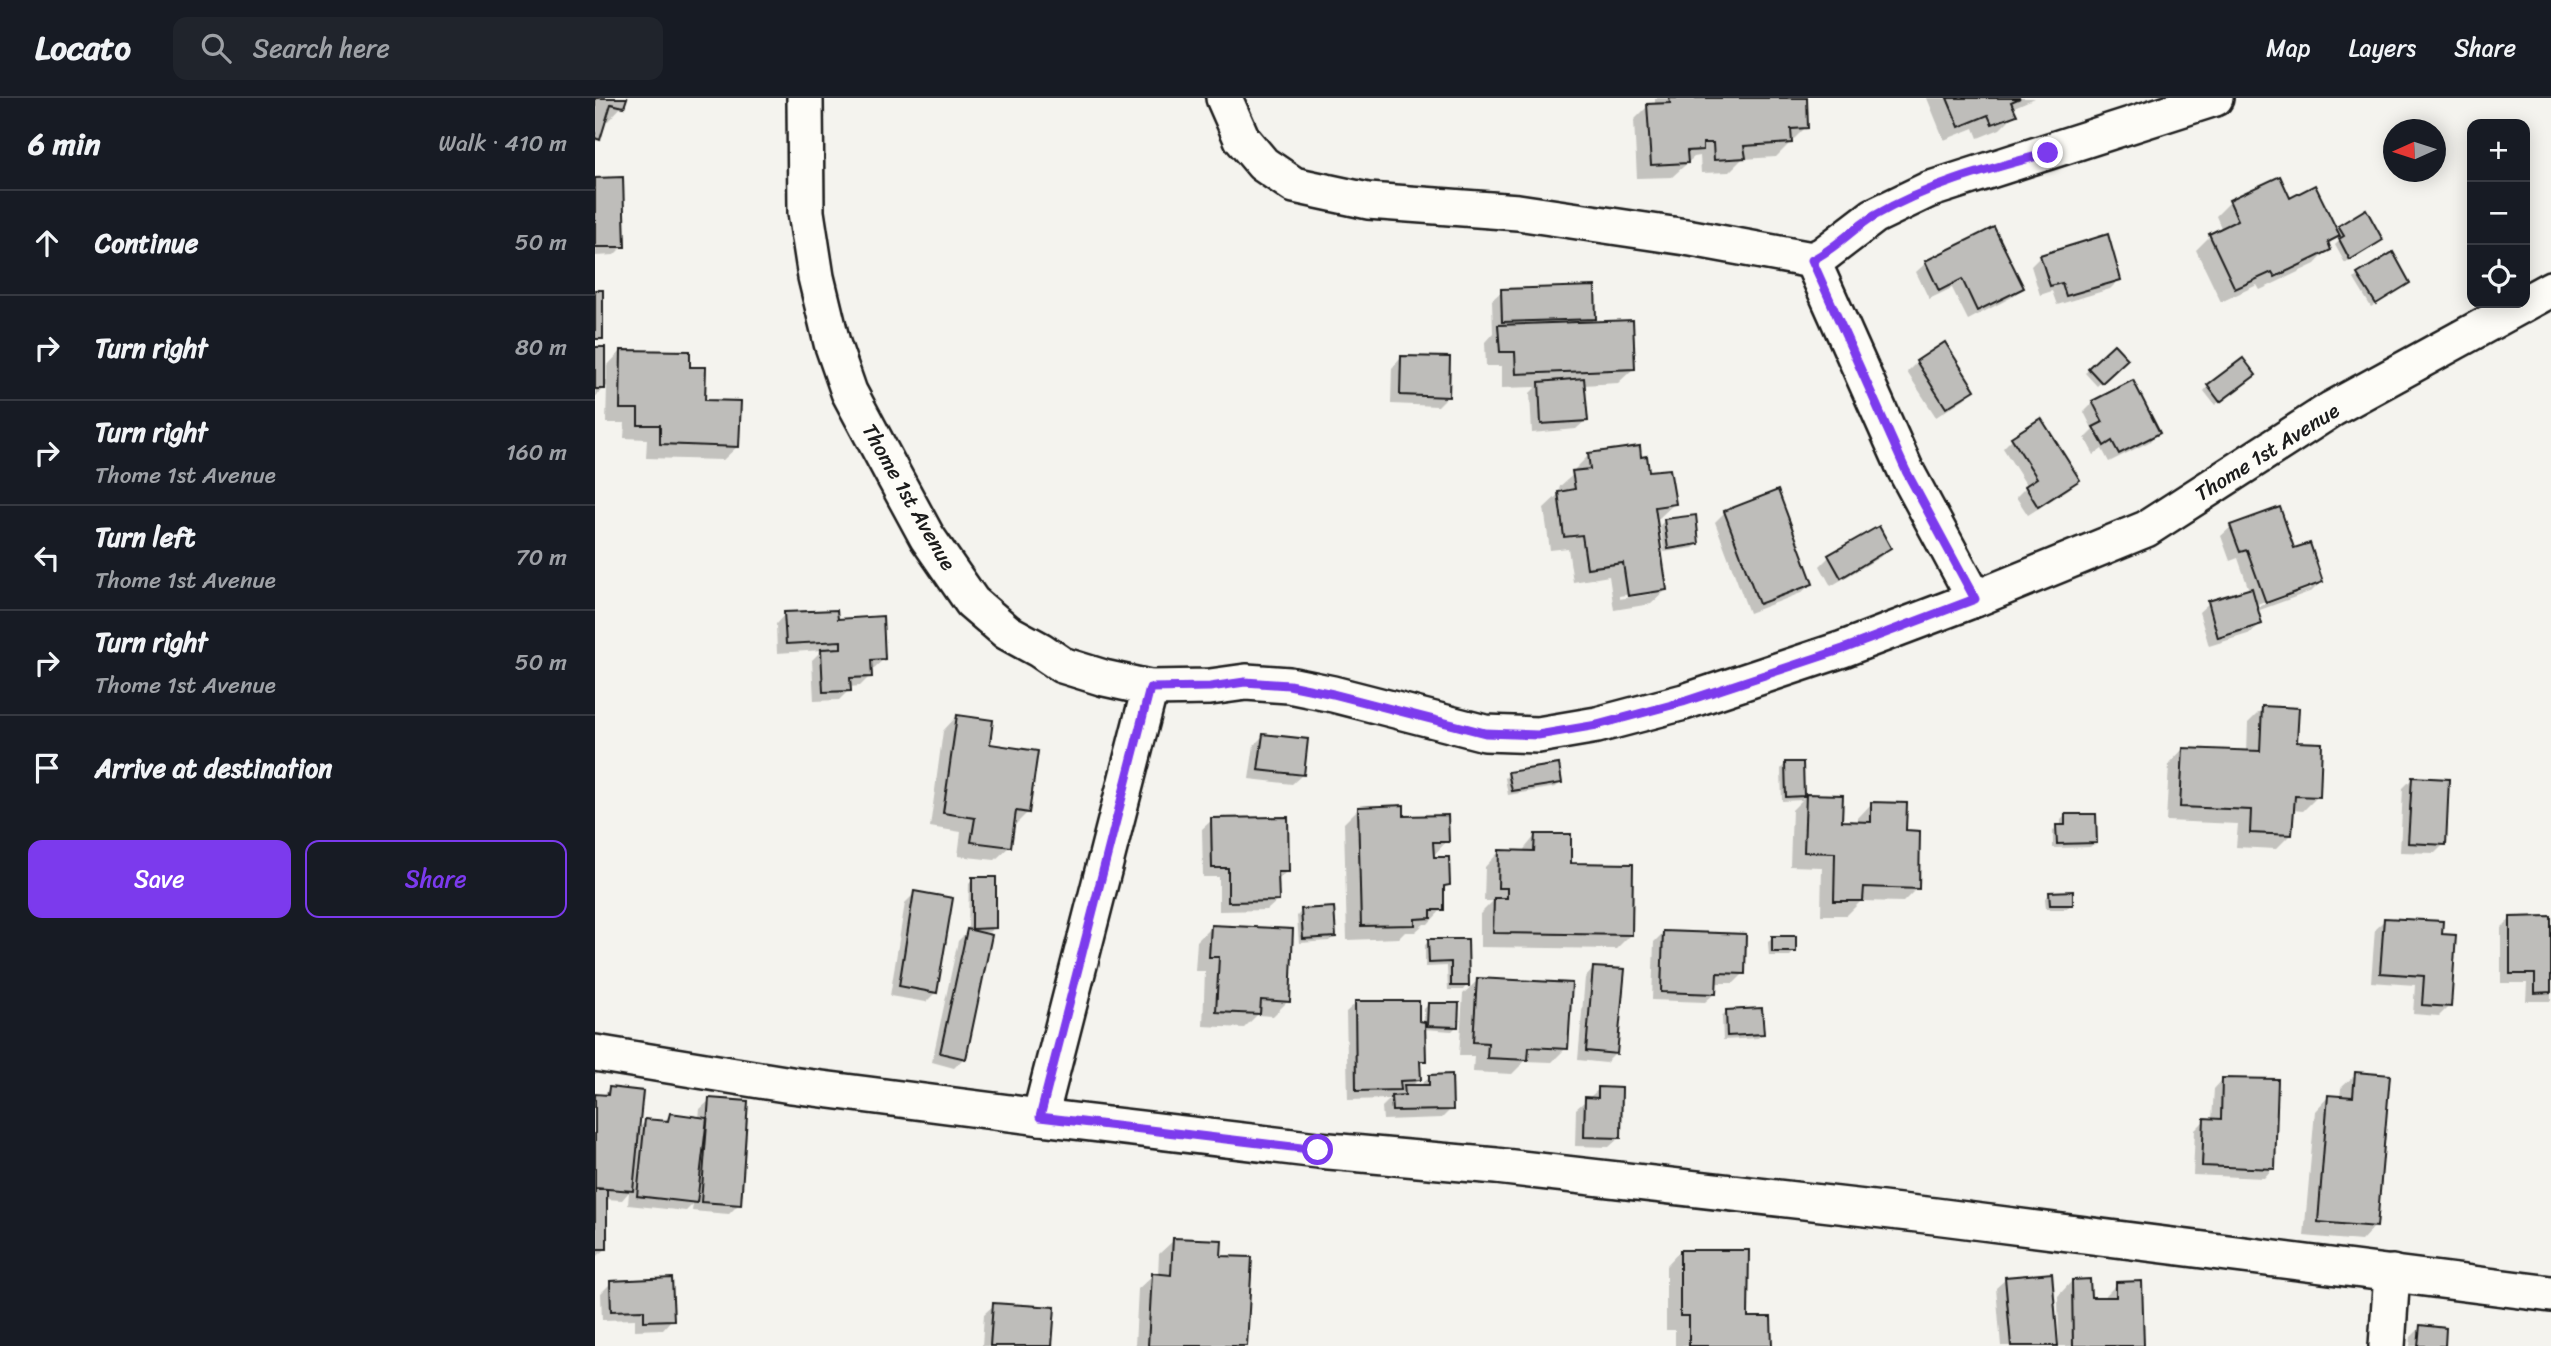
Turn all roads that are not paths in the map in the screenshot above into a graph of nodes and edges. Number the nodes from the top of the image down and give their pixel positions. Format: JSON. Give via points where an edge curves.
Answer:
{"nodes":[{"id":1,"x":805,"y":98,"type":"edge"},
{"id":2,"x":1224,"y":98,"type":"edge"},
{"id":3,"x":2215,"y":98,"type":"edge"},
{"id":4,"x":1812,"y":260,"type":"junction"},
{"id":5,"x":2551,"y":289,"type":"edge"},
{"id":6,"x":1975,"y":599,"type":"junction"},
{"id":7,"x":1150,"y":688,"type":"junction"},
{"id":8,"x":595,"y":1053,"type":"edge"},
{"id":9,"x":1040,"y":1117,"type":"junction"},
{"id":10,"x":2392,"y":1273,"type":"junction"},
{"id":11,"x":2551,"y":1294,"type":"edge"},
{"id":12,"x":2387,"y":1346,"type":"edge"}],
"edges":[{"from":1,"to":7,"type":"street","name":"Thome 1st Avenue","via":[[806,212],[832,343],[849,392],[927,537],[972,602],[1007,632],[1062,665]]},
{"from":2,"to":4,"type":"street","via":[[1242,139],[1263,164],[1294,185],[1369,201],[1518,212]]},
{"from":3,"to":4,"type":"street","via":[[1928,190],[1874,216]]},
{"from":4,"to":6,"type":"street","via":[[1906,471]]},
{"from":5,"to":6,"type":"street","name":"Thome 1st Avenue","via":[[2332,410],[2146,529]]},
{"from":6,"to":7,"type":"street","name":"Thome 1st Avenue","via":[[1683,702],[1538,735],[1485,733],[1289,685],[1245,682]]},
{"from":7,"to":9,"type":"street"},
{"from":8,"to":9,"type":"street","via":[[791,1085]]},
{"from":9,"to":10,"type":"street","via":[[1935,1216]]},
{"from":10,"to":11,"type":"street"},
{"from":10,"to":12,"type":"street"}]}
